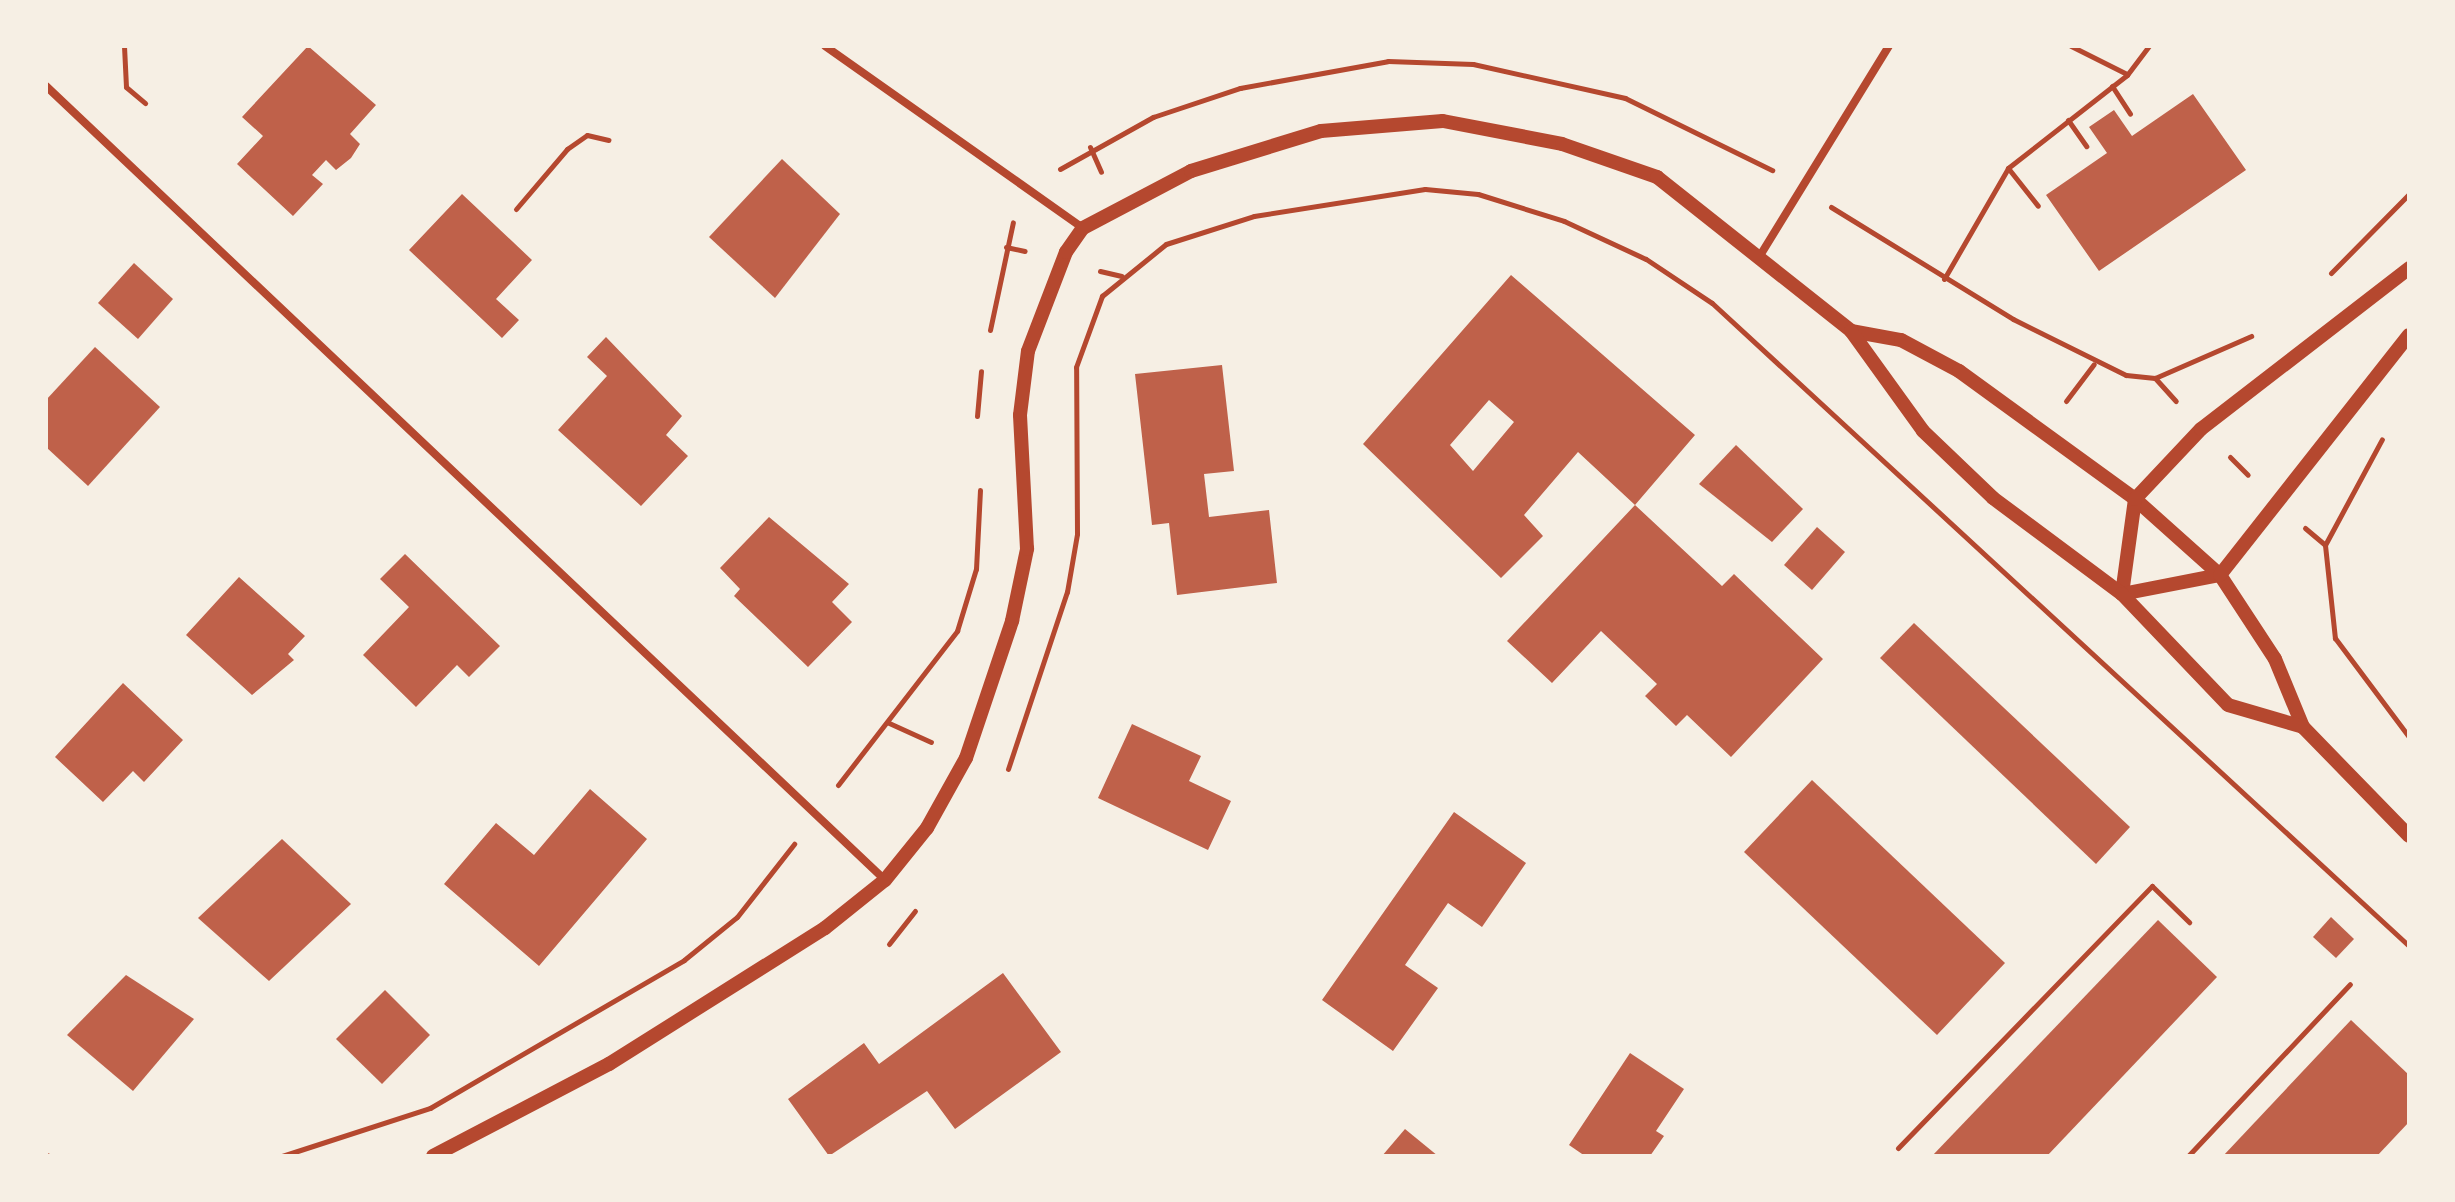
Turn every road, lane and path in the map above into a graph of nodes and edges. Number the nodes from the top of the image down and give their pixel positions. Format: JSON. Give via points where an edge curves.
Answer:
{"nodes":[{"id":1,"x":124,"y":46,"type":"edge"},
{"id":2,"x":825,"y":46,"type":"edge"},
{"id":3,"x":1889,"y":46,"type":"edge"},
{"id":4,"x":2071,"y":46,"type":"edge"},
{"id":5,"x":2149,"y":46,"type":"edge"},
{"id":6,"x":2127,"y":75,"type":"junction"},
{"id":7,"x":46,"y":86,"type":"edge"},
{"id":8,"x":2112,"y":86,"type":"junction"},
{"id":9,"x":145,"y":103,"type":"dead end"},
{"id":10,"x":2130,"y":114,"type":"dead end"},
{"id":11,"x":2068,"y":120,"type":"junction"},
{"id":12,"x":608,"y":140,"type":"dead end"},
{"id":13,"x":2086,"y":146,"type":"dead end"},
{"id":14,"x":2008,"y":168,"type":"junction"},
{"id":15,"x":2409,"y":194,"type":"edge"},
{"id":16,"x":2038,"y":206,"type":"dead end"},
{"id":17,"x":516,"y":209,"type":"dead end"},
{"id":18,"x":1083,"y":228,"type":"junction"},
{"id":19,"x":1761,"y":254,"type":"junction"},
{"id":20,"x":2409,"y":268,"type":"edge"},
{"id":21,"x":1944,"y":279,"type":"dead end"},
{"id":22,"x":2325,"y":279,"type":"dead end"},
{"id":23,"x":2266,"y":325,"type":"dead end"},
{"id":24,"x":1851,"y":331,"type":"junction"},
{"id":25,"x":2409,"y":335,"type":"edge"},
{"id":26,"x":2155,"y":378,"type":"dead end"},
{"id":27,"x":2135,"y":499,"type":"junction"},
{"id":28,"x":2325,"y":545,"type":"dead end"},
{"id":29,"x":2220,"y":575,"type":"junction"},
{"id":30,"x":2122,"y":594,"type":"junction"},
{"id":31,"x":2303,"y":727,"type":"junction"},
{"id":32,"x":2409,"y":737,"type":"edge"},
{"id":33,"x":1005,"y":777,"type":"dead end"},
{"id":34,"x":2409,"y":836,"type":"edge"},
{"id":35,"x":885,"y":880,"type":"junction"},
{"id":36,"x":925,"y":898,"type":"dead end"},
{"id":37,"x":2189,"y":922,"type":"dead end"},
{"id":38,"x":889,"y":944,"type":"dead end"},
{"id":39,"x":2409,"y":946,"type":"edge"},
{"id":40,"x":2350,"y":984,"type":"dead end"},
{"id":41,"x":1898,"y":1148,"type":"dead end"},
{"id":42,"x":433,"y":1156,"type":"edge"},
{"id":43,"x":2188,"y":1156,"type":"edge"}],
"edges":[{"from":1,"to":9,"type":"path","via":[[126,87]]},
{"from":2,"to":18,"type":"street"},
{"from":3,"to":19,"type":"street"},
{"from":4,"to":6,"type":"path"},
{"from":5,"to":6,"type":"path"},
{"from":6,"to":8,"type":"path"},
{"from":7,"to":35,"type":"street"},
{"from":8,"to":10,"type":"path"},
{"from":8,"to":11,"type":"path"},
{"from":11,"to":13,"type":"path"},
{"from":11,"to":14,"type":"path"},
{"from":12,"to":17,"type":"path","via":[[587,135],[577,142]]},
{"from":14,"to":16,"type":"path"},
{"from":14,"to":21,"type":"path"},
{"from":15,"to":22,"type":"path"},
{"from":18,"to":19,"type":"street","via":[[1191,171],[1246,152],[1321,131],[1443,121],[1562,144],[1657,177]]},
{"from":18,"to":35,"type":"street","via":[[1047,289],[1028,351],[1020,415],[1027,549],[991,695],[927,828]]},
{"from":19,"to":24,"type":"street"},
{"from":20,"to":27,"type":"street","via":[[2201,429]]},
{"from":23,"to":26,"type":"path"},
{"from":24,"to":27,"type":"street","via":[[1901,340],[1959,371]]},
{"from":24,"to":30,"type":"street","via":[[1889,391],[1954,460]]},
{"from":25,"to":29,"type":"street"},
{"from":27,"to":29,"type":"street"},
{"from":27,"to":30,"type":"street"},
{"from":28,"to":32,"type":"path","via":[[2335,638]]},
{"from":29,"to":30,"type":"street"},
{"from":29,"to":31,"type":"street","via":[[2275,659]]},
{"from":30,"to":31,"type":"street","via":[[2228,705]]},
{"from":31,"to":34,"type":"street"},
{"from":33,"to":39,"type":"path","via":[[1067,592],[1077,534],[1076,367],[1102,296],[1166,244],[1254,216],[1425,189],[1478,194],[1564,221],[1646,259],[1712,303]]},
{"from":35,"to":42,"type":"street","via":[[825,928],[609,1064]]},
{"from":36,"to":38,"type":"path"},
{"from":37,"to":41,"type":"path","via":[[2152,886]]},
{"from":40,"to":43,"type":"path"}]}
